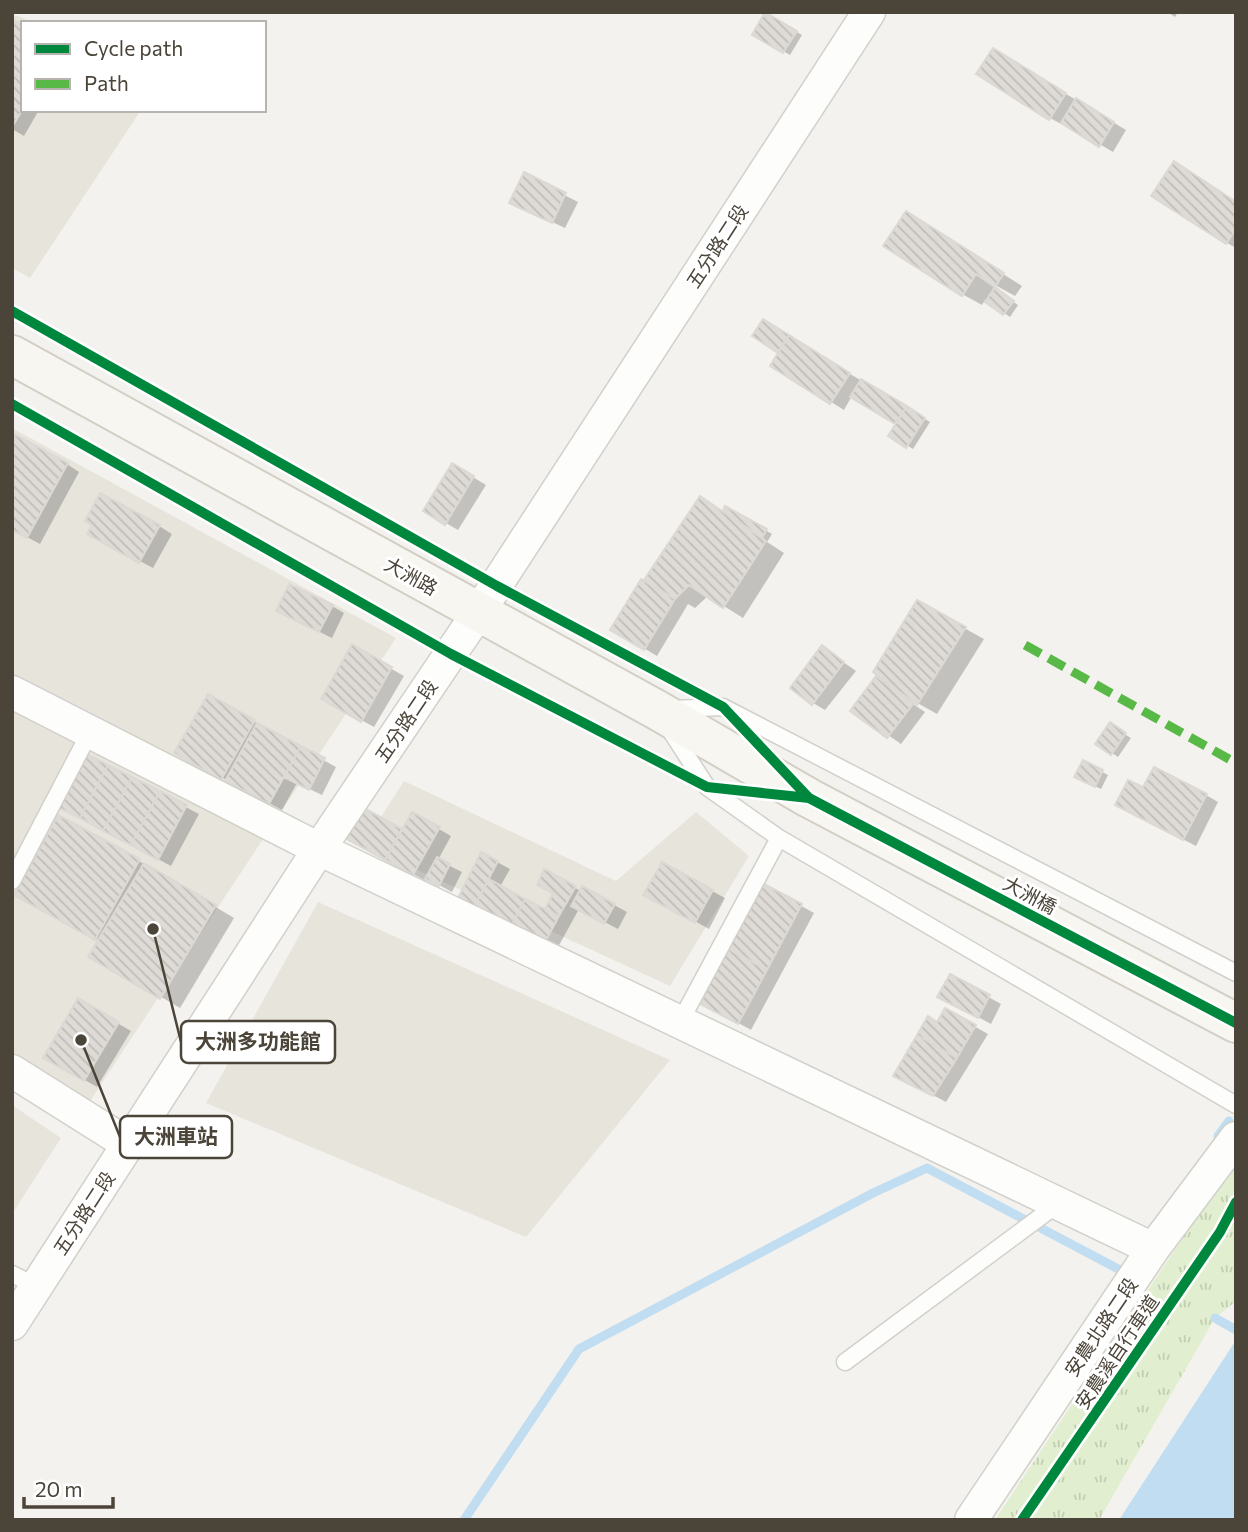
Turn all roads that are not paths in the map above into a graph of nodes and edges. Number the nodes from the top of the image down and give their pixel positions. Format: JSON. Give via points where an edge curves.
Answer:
{"nodes":[{"id":1,"x":869,"y":12,"type":"edge"},
{"id":2,"x":12,"y":355,"type":"edge"},
{"id":3,"x":478,"y":613,"type":"junction"},
{"id":4,"x":12,"y":692,"type":"edge"},
{"id":5,"x":657,"y":710,"type":"junction"},
{"id":6,"x":90,"y":732,"type":"junction"},
{"id":7,"x":808,"y":798,"type":"joint"},
{"id":8,"x":779,"y":838,"type":"junction"},
{"id":9,"x":319,"y":849,"type":"junction"},
{"id":10,"x":12,"y":881,"type":"edge"},
{"id":11,"x":1236,"y":973,"type":"edge"},
{"id":12,"x":680,"y":1022,"type":"junction"},
{"id":13,"x":1236,"y":1023,"type":"edge"},
{"id":14,"x":12,"y":1071,"type":"edge"},
{"id":15,"x":1236,"y":1105,"type":"edge"},
{"id":16,"x":1236,"y":1138,"type":"edge"},
{"id":17,"x":128,"y":1144,"type":"junction"},
{"id":18,"x":1059,"y":1203,"type":"junction"},
{"id":19,"x":1153,"y":1249,"type":"junction"},
{"id":20,"x":24,"y":1280,"type":"edge"},
{"id":21,"x":12,"y":1324,"type":"edge"},
{"id":22,"x":845,"y":1362,"type":"dead end"},
{"id":23,"x":971,"y":1520,"type":"edge"}],
"edges":[{"from":1,"to":3,"type":"street","name":"五分路二段"},
{"from":2,"to":3,"type":"street","name":"大洲路"},
{"from":3,"to":5,"type":"street","name":"大洲路"},
{"from":3,"to":9,"type":"street","name":"五分路二段"},
{"from":4,"to":6,"type":"street"},
{"from":5,"to":7,"type":"street","name":"大洲路"},
{"from":5,"to":8,"type":"lane","via":[[707,787]]},
{"from":5,"to":11,"type":"lane","via":[[723,707]]},
{"from":6,"to":9,"type":"street"},
{"from":6,"to":10,"type":"lane"},
{"from":7,"to":13,"type":"street","name":"大洲橋"},
{"from":8,"to":12,"type":"lane"},
{"from":8,"to":15,"type":"lane"},
{"from":9,"to":12,"type":"street"},
{"from":9,"to":17,"type":"street","name":"五分路二段"},
{"from":12,"to":18,"type":"street"},
{"from":14,"to":17,"type":"street"},
{"from":16,"to":19,"type":"street","name":"安農北路二段"},
{"from":17,"to":20,"type":"street","name":"五分路二段"},
{"from":18,"to":19,"type":"street"},
{"from":18,"to":22,"type":"lane"},
{"from":19,"to":23,"type":"street","name":"安農北路二段"},
{"from":20,"to":21,"type":"street","name":"五分路二段"}]}
